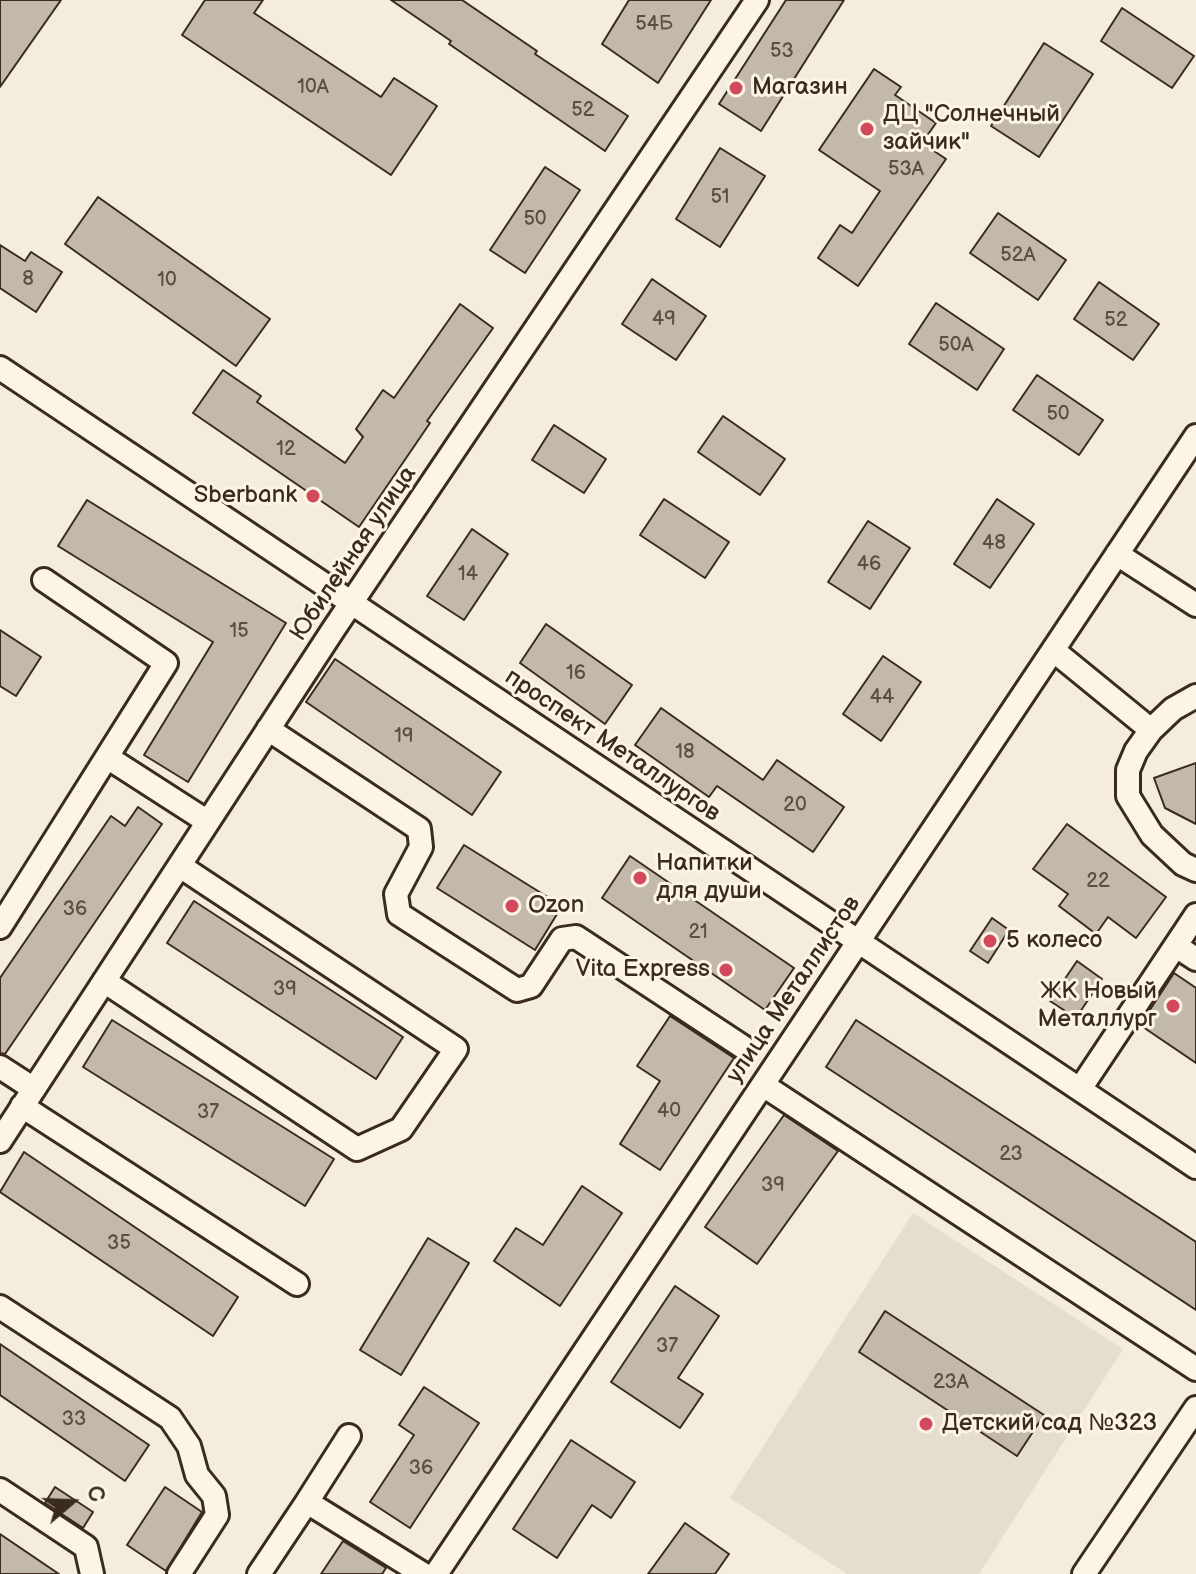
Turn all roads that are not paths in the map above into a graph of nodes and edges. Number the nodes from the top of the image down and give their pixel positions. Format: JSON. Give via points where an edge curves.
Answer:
{"nodes":[{"id":1,"x":757,"y":0,"type":"edge"},
{"id":2,"x":0,"y":368,"type":"edge"},
{"id":3,"x":1196,"y":436,"type":"edge"},
{"id":4,"x":1117,"y":554,"type":"junction"},
{"id":5,"x":44,"y":580,"type":"dead end"},
{"id":6,"x":352,"y":603,"type":"junction"},
{"id":7,"x":1196,"y":605,"type":"edge"},
{"id":8,"x":1053,"y":650,"type":"junction"},
{"id":9,"x":1196,"y":696,"type":"edge"},
{"id":10,"x":268,"y":729,"type":"junction"},
{"id":11,"x":1151,"y":730,"type":"junction"},
{"id":12,"x":107,"y":757,"type":"junction"},
{"id":13,"x":208,"y":822,"type":"junction"},
{"id":14,"x":180,"y":866,"type":"junction"},
{"id":15,"x":1196,"y":870,"type":"edge"},
{"id":16,"x":1196,"y":915,"type":"edge"},
{"id":17,"x":0,"y":927,"type":"edge"},
{"id":18,"x":858,"y":941,"type":"junction"},
{"id":19,"x":1176,"y":946,"type":"junction"},
{"id":20,"x":1196,"y":959,"type":"edge"},
{"id":21,"x":104,"y":981,"type":"junction"},
{"id":22,"x":743,"y":1047,"type":"dead end"},
{"id":23,"x":0,"y":1067,"type":"edge"},
{"id":24,"x":763,"y":1085,"type":"junction"},
{"id":25,"x":1080,"y":1089,"type":"junction"},
{"id":26,"x":28,"y":1098,"type":"junction"},
{"id":27,"x":0,"y":1141,"type":"edge"},
{"id":28,"x":1196,"y":1167,"type":"edge"},
{"id":29,"x":297,"y":1284,"type":"dead end"},
{"id":30,"x":0,"y":1307,"type":"edge"},
{"id":31,"x":1196,"y":1369,"type":"edge"},
{"id":32,"x":1196,"y":1408,"type":"edge"},
{"id":33,"x":349,"y":1436,"type":"dead end"},
{"id":34,"x":0,"y":1490,"type":"edge"},
{"id":35,"x":307,"y":1502,"type":"junction"},
{"id":36,"x":92,"y":1574,"type":"edge"},
{"id":37,"x":179,"y":1574,"type":"edge"},
{"id":38,"x":259,"y":1574,"type":"edge"},
{"id":39,"x":423,"y":1574,"type":"edge"},
{"id":40,"x":436,"y":1574,"type":"edge"},
{"id":41,"x":1084,"y":1574,"type":"edge"}],
"edges":[{"from":1,"to":6,"type":"street","name":"Юбилейная улица"},
{"from":2,"to":6,"type":"street","name":"проспект Металлургов"},
{"from":3,"to":4,"type":"street","name":"улица Металлистов"},
{"from":4,"to":7,"type":"street"},
{"from":4,"to":8,"type":"street","name":"улица Металлистов"},
{"from":5,"to":12,"type":"street","via":[[166,663]]},
{"from":6,"to":10,"type":"street","name":"Юбилейная улица"},
{"from":6,"to":18,"type":"street","name":"проспект Металлургов"},
{"from":8,"to":11,"type":"street"},
{"from":8,"to":18,"type":"street","name":"улица Металлистов"},
{"from":9,"to":11,"type":"street"},
{"from":10,"to":13,"type":"street","name":"Юбилейная улица"},
{"from":10,"to":22,"type":"street","via":[[419,829],[421,847],[396,894],[399,914],[517,990],[531,986],[562,939],[576,937]]},
{"from":11,"to":15,"type":"street","via":[[1128,770],[1128,796],[1152,835]]},
{"from":12,"to":13,"type":"street"},
{"from":12,"to":17,"type":"street"},
{"from":13,"to":14,"type":"street","name":"Юбилейная улица"},
{"from":14,"to":21,"type":"street","name":"Юбилейная улица"},
{"from":14,"to":21,"type":"street","via":[[456,1049],[401,1129],[357,1149]]},
{"from":16,"to":19,"type":"street"},
{"from":18,"to":24,"type":"street","name":"улица Металлистов"},
{"from":18,"to":25,"type":"street","name":"проспект Металлургов"},
{"from":19,"to":20,"type":"street"},
{"from":19,"to":25,"type":"street"},
{"from":21,"to":26,"type":"street","name":"Юбилейная улица"},
{"from":23,"to":26,"type":"street"},
{"from":24,"to":31,"type":"street"},
{"from":24,"to":40,"type":"street","name":"улица Металлистов"},
{"from":25,"to":28,"type":"street","name":"проспект Металлургов"},
{"from":26,"to":27,"type":"street","name":"Юбилейная улица"},
{"from":26,"to":29,"type":"street"},
{"from":30,"to":37,"type":"street","via":[[170,1418],[189,1446],[197,1475],[214,1496],[217,1515]]},
{"from":32,"to":41,"type":"street"},
{"from":33,"to":35,"type":"street"},
{"from":34,"to":36,"type":"street","via":[[86,1547]]},
{"from":35,"to":38,"type":"street"},
{"from":35,"to":39,"type":"street"}]}
